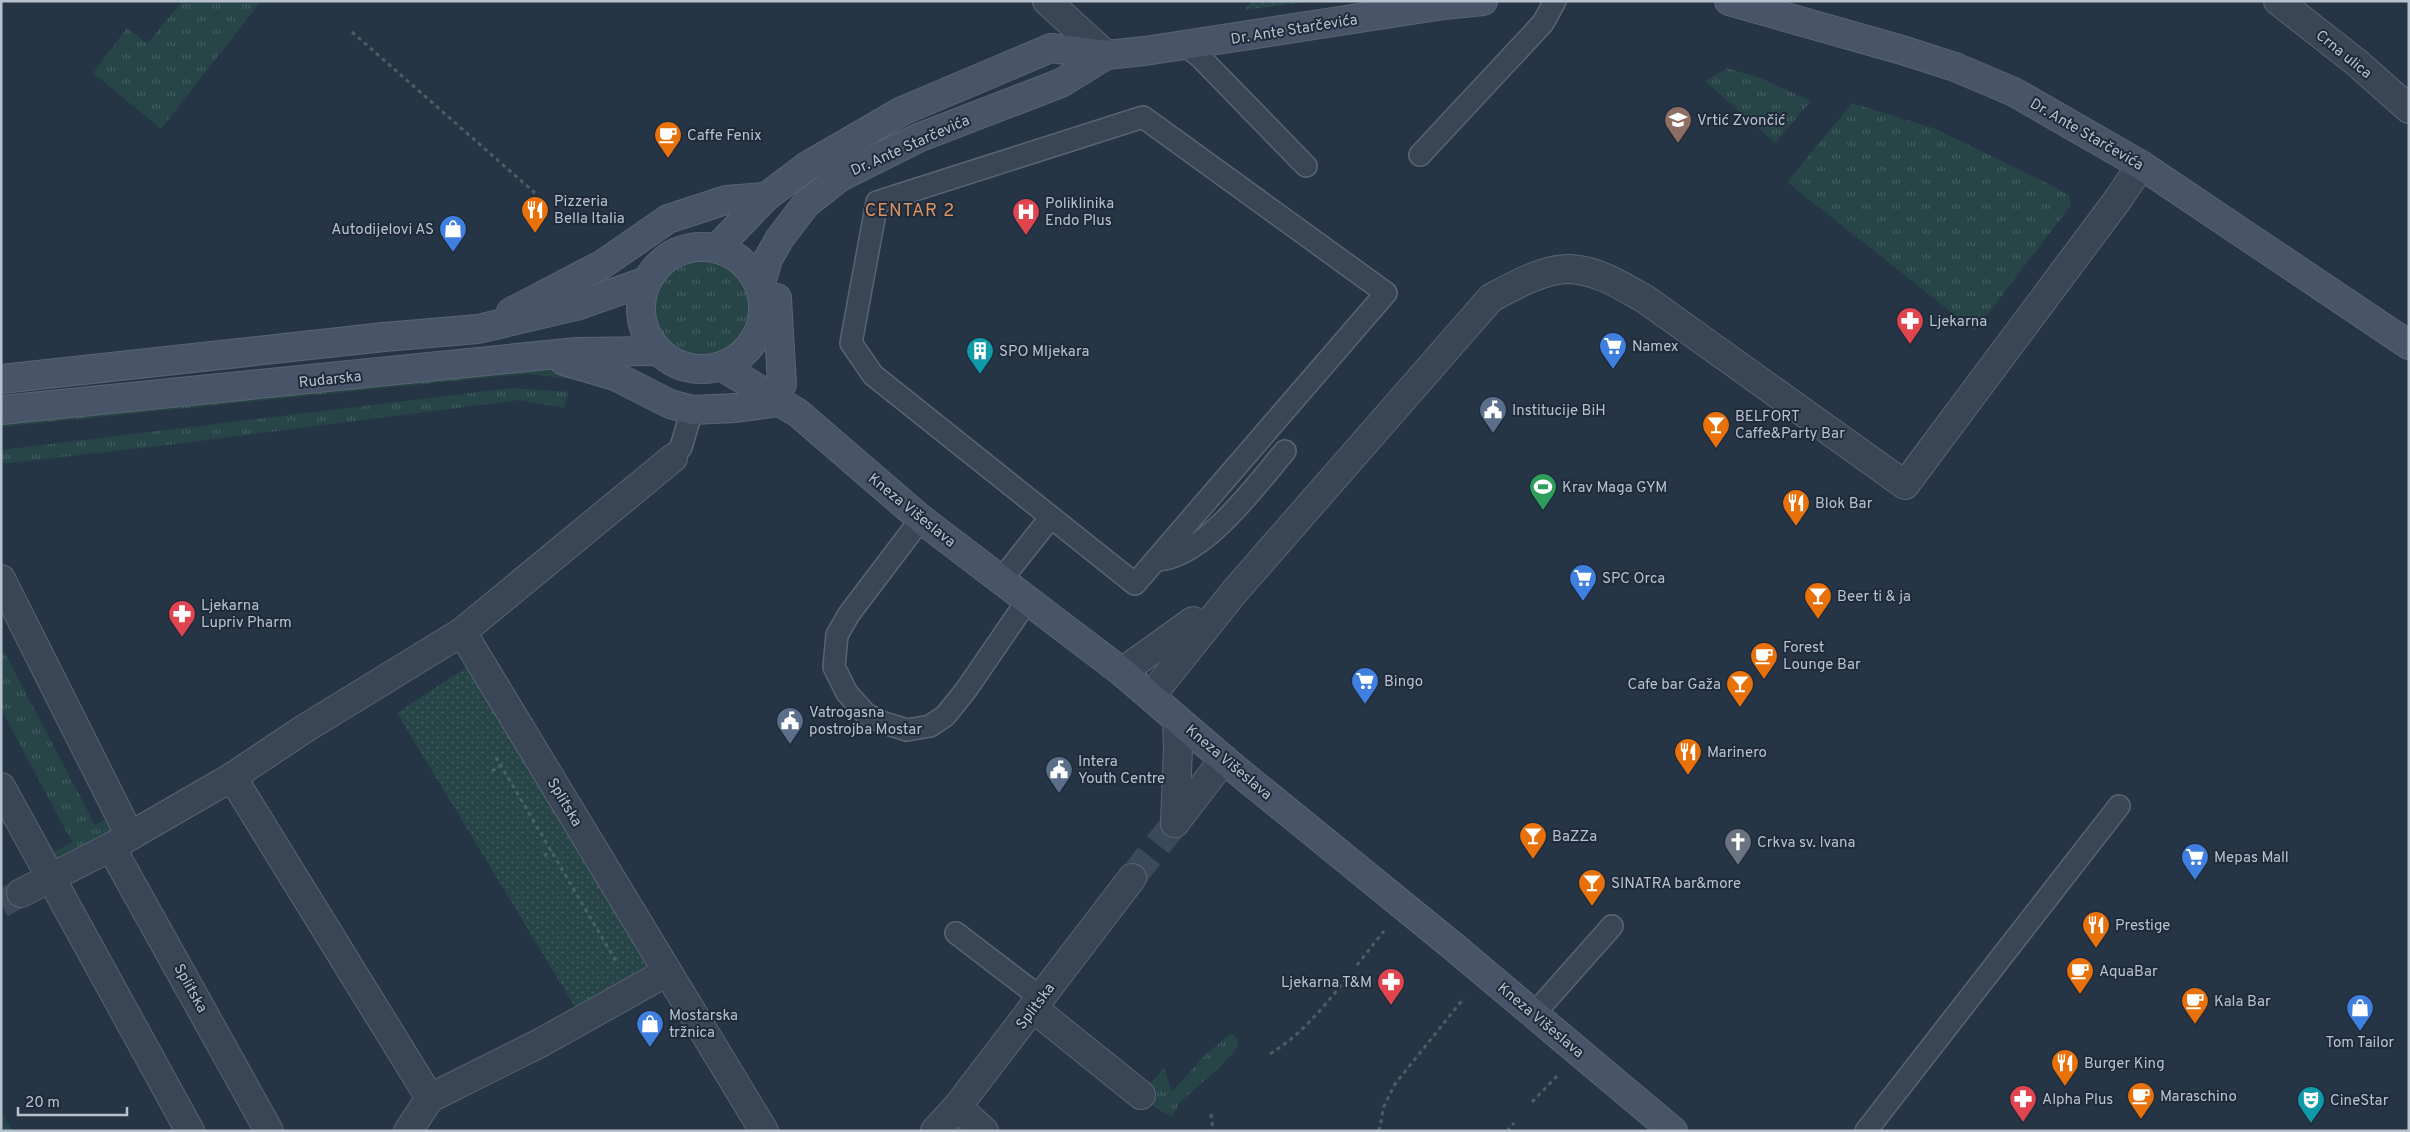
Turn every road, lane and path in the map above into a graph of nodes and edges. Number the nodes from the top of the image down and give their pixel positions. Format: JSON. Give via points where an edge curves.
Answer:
{"nodes":[{"id":1,"x":1047,"y":1,"type":"edge"},
{"id":2,"x":1483,"y":1,"type":"edge"},
{"id":3,"x":1555,"y":1,"type":"edge"},
{"id":4,"x":1729,"y":1,"type":"edge"},
{"id":5,"x":2278,"y":1,"type":"edge"},
{"id":6,"x":352,"y":32,"type":"dead end"},
{"id":7,"x":1185,"y":45,"type":"junction"},
{"id":8,"x":1106,"y":55,"type":"junction"},
{"id":9,"x":2409,"y":110,"type":"edge"},
{"id":10,"x":1420,"y":155,"type":"dead end"},
{"id":11,"x":2142,"y":165,"type":"junction"},
{"id":12,"x":1306,"y":166,"type":"dead end"},
{"id":13,"x":535,"y":193,"type":"dead end"},
{"id":14,"x":766,"y":197,"type":"junction"},
{"id":15,"x":780,"y":238,"type":"junction"},
{"id":16,"x":717,"y":248,"type":"junction"},
{"id":17,"x":647,"y":281,"type":"junction"},
{"id":18,"x":760,"y":286,"type":"junction"},
{"id":19,"x":478,"y":329,"type":"junction"},
{"id":20,"x":759,"y":331,"type":"junction"},
{"id":21,"x":2409,"y":345,"type":"edge"},
{"id":22,"x":659,"y":352,"type":"junction"},
{"id":23,"x":548,"y":356,"type":"junction"},
{"id":24,"x":721,"y":366,"type":"junction"},
{"id":25,"x":1,"y":379,"type":"edge"},
{"id":26,"x":786,"y":399,"type":"junction"},
{"id":27,"x":1,"y":410,"type":"edge"},
{"id":28,"x":692,"y":410,"type":"junction"},
{"id":29,"x":1285,"y":452,"type":"dead end"},
{"id":30,"x":672,"y":458,"type":"joint"},
{"id":31,"x":1051,"y":517,"type":"junction"},
{"id":32,"x":921,"y":520,"type":"junction"},
{"id":33,"x":1156,"y":560,"type":"junction"},
{"id":34,"x":1,"y":579,"type":"edge"},
{"id":35,"x":1001,"y":580,"type":"junction"},
{"id":36,"x":1027,"y":601,"type":"junction"},
{"id":37,"x":1204,"y":630,"type":"junction"},
{"id":38,"x":462,"y":632,"type":"junction"},
{"id":39,"x":1122,"y":672,"type":"junction"},
{"id":40,"x":1151,"y":696,"type":"junction"},
{"id":41,"x":1176,"y":718,"type":"junction"},
{"id":42,"x":491,"y":748,"type":"dead end"},
{"id":43,"x":1224,"y":759,"type":"junction"},
{"id":44,"x":501,"y":765,"type":"junction"},
{"id":45,"x":492,"y":771,"type":"dead end"},
{"id":46,"x":232,"y":777,"type":"junction"},
{"id":47,"x":1,"y":787,"type":"edge"},
{"id":48,"x":2119,"y":806,"type":"dead end"},
{"id":49,"x":121,"y":841,"type":"junction"},
{"id":50,"x":551,"y":850,"type":"junction"},
{"id":51,"x":544,"y":856,"type":"dead end"},
{"id":52,"x":52,"y":877,"type":"junction"},
{"id":53,"x":1132,"y":878,"type":"tunnel mouth"},
{"id":54,"x":21,"y":893,"type":"tunnel mouth"},
{"id":55,"x":1612,"y":926,"type":"dead end"},
{"id":56,"x":1385,"y":930,"type":"dead end"},
{"id":57,"x":956,"y":933,"type":"dead end"},
{"id":58,"x":1357,"y":965,"type":"dead end"},
{"id":59,"x":667,"y":972,"type":"junction"},
{"id":60,"x":1485,"y":973,"type":"junction"},
{"id":61,"x":1346,"y":979,"type":"dead end"},
{"id":62,"x":633,"y":991,"type":"junction"},
{"id":63,"x":1037,"y":1003,"type":"junction"},
{"id":64,"x":1534,"y":1014,"type":"junction"},
{"id":65,"x":1270,"y":1054,"type":"dead end"},
{"id":66,"x":1564,"y":1069,"type":"dead end"},
{"id":67,"x":1141,"y":1095,"type":"dead end"},
{"id":68,"x":430,"y":1098,"type":"junction"},
{"id":69,"x":1532,"y":1102,"type":"dead end"},
{"id":70,"x":957,"y":1107,"type":"junction"},
{"id":71,"x":1895,"y":1110,"type":"dead end"},
{"id":72,"x":1211,"y":1114,"type":"dead end"},
{"id":73,"x":1514,"y":1123,"type":"dead end"},
{"id":74,"x":1658,"y":1126,"type":"edge"},
{"id":75,"x":190,"y":1131,"type":"edge"},
{"id":76,"x":269,"y":1131,"type":"edge"},
{"id":77,"x":408,"y":1131,"type":"edge"},
{"id":78,"x":764,"y":1131,"type":"edge"},
{"id":79,"x":935,"y":1131,"type":"edge"},
{"id":80,"x":984,"y":1131,"type":"edge"},
{"id":81,"x":1214,"y":1131,"type":"edge"},
{"id":82,"x":1379,"y":1131,"type":"edge"},
{"id":83,"x":1507,"y":1131,"type":"edge"},
{"id":84,"x":1866,"y":1131,"type":"edge"},
{"id":85,"x":1878,"y":1131,"type":"edge"}],
"edges":[{"from":1,"to":8,"type":"street"},
{"from":2,"to":7,"type":"main road","name":"Dr. Ante Starčevića"},
{"from":3,"to":10,"type":"lane","via":[[1543,23]]},
{"from":4,"to":11,"type":"main road","name":"Dr. Ante Starčevića","via":[[1956,67],[2014,92]]},
{"from":5,"to":9,"type":"street","name":"Crna ulica","via":[[2356,62]]},
{"from":6,"to":13,"type":"path"},
{"from":7,"to":8,"type":"main road","name":"Dr. Ante Starčevića"},
{"from":7,"to":12,"type":"lane"},
{"from":8,"to":14,"type":"main road","name":"Dr. Ante Starčevića","via":[[1051,48],[902,111],[833,150]]},
{"from":8,"to":15,"type":"main road","name":"Dr. Ante Starčevića","via":[[1061,83],[918,138],[840,177],[806,204]]},
{"from":11,"to":21,"type":"main road","name":"Dr. Ante Starčevića"},
{"from":11,"to":37,"type":"street","via":[[1905,485],[1645,299],[1606,277],[1570,269],[1527,278],[1491,298],[1234,591]]},
{"from":14,"to":16,"type":"main road","name":"Dr. Ante Starčevića"},
{"from":14,"to":19,"type":"main road","via":[[726,200],[668,219],[603,264]]},
{"from":15,"to":18,"type":"main road","name":"Dr. Ante Starčevića","via":[[768,259]]},
{"from":15,"to":26,"type":"main road","via":[[777,309]]},
{"from":16,"to":17,"type":"main road","via":[[700,246],[669,256]]},
{"from":16,"to":18,"type":"main road","via":[[744,262]]},
{"from":17,"to":19,"type":"main road","via":[[576,306]]},
{"from":17,"to":22,"type":"main road","via":[[640,310],[643,326]]},
{"from":18,"to":20,"type":"main road","via":[[763,316]]},
{"from":19,"to":25,"type":"main road"},
{"from":20,"to":24,"type":"main road","via":[[737,358]]},
{"from":20,"to":26,"type":"main road","name":"Kneza Višeslava"},
{"from":22,"to":23,"type":"main road","name":"Rudarska","via":[[577,352]]},
{"from":22,"to":24,"type":"main road","via":[[669,360],[694,369]]},
{"from":23,"to":27,"type":"main road","name":"Rudarska"},
{"from":23,"to":28,"type":"main road","via":[[615,376],[670,404]]},
{"from":24,"to":26,"type":"main road","name":"Kneza Višeslava"},
{"from":26,"to":28,"type":"main road","via":[[736,408]]},
{"from":26,"to":32,"type":"main road","name":"Kneza Višeslava"},
{"from":28,"to":30,"type":"lane","via":[[682,447]]},
{"from":29,"to":33,"type":"lane","via":[[1208,535],[1174,558]]},
{"from":30,"to":38,"type":"street"},
{"from":31,"to":33,"type":"lane","via":[[1135,584]]},
{"from":31,"to":33,"type":"lane","via":[[874,376],[851,343],[877,202],[1143,117],[1386,294]]},
{"from":31,"to":35,"type":"lane"},
{"from":32,"to":35,"type":"main road","name":"Kneza Višeslava"},
{"from":32,"to":36,"type":"lane","via":[[849,614],[837,635],[834,667],[847,693],[866,714],[908,730],[930,726],[945,716]]},
{"from":34,"to":49,"type":"street","name":"Splitska"},
{"from":35,"to":36,"type":"main road","name":"Kneza Višeslava"},
{"from":36,"to":39,"type":"main road","name":"Kneza Višeslava"},
{"from":37,"to":39,"type":"street","via":[[1193,621]]},
{"from":37,"to":40,"type":"street"},
{"from":38,"to":46,"type":"street"},
{"from":38,"to":59,"type":"street","name":"Splitska"},
{"from":39,"to":40,"type":"main road","name":"Kneza Višeslava"},
{"from":40,"to":41,"type":"main road","name":"Kneza Višeslava"},
{"from":41,"to":43,"type":"main road","name":"Kneza Višeslava"},
{"from":41,"to":43,"type":"street","via":[[1175,823]]},
{"from":42,"to":44,"type":"path"},
{"from":43,"to":60,"type":"main road","name":"Kneza Višeslava"},
{"from":44,"to":45,"type":"path"},
{"from":44,"to":50,"type":"path"},
{"from":46,"to":49,"type":"street"},
{"from":46,"to":68,"type":"street"},
{"from":47,"to":52,"type":"street"},
{"from":48,"to":84,"type":"lane"},
{"from":49,"to":52,"type":"street"},
{"from":49,"to":76,"type":"street","name":"Splitska"},
{"from":50,"to":51,"type":"path"},
{"from":50,"to":62,"type":"path"},
{"from":52,"to":54,"type":"street"},
{"from":52,"to":75,"type":"street"},
{"from":53,"to":63,"type":"street","name":"Splitska"},
{"from":55,"to":64,"type":"lane"},
{"from":56,"to":58,"type":"path"},
{"from":57,"to":63,"type":"lane"},
{"from":59,"to":62,"type":"street"},
{"from":59,"to":78,"type":"street","name":"Splitska"},
{"from":60,"to":64,"type":"main road","name":"Kneza Višeslava"},
{"from":60,"to":82,"type":"path","via":[[1394,1084],[1384,1106]]},
{"from":61,"to":65,"type":"path","via":[[1293,1040]]},
{"from":62,"to":68,"type":"street","via":[[542,1042]]},
{"from":63,"to":67,"type":"street"},
{"from":63,"to":70,"type":"street","name":"Splitska"},
{"from":64,"to":74,"type":"main road","name":"Kneza Višeslava"},
{"from":66,"to":69,"type":"path"},
{"from":68,"to":77,"type":"street"},
{"from":70,"to":79,"type":"street","name":"Splitska"},
{"from":70,"to":80,"type":"street"},
{"from":71,"to":85,"type":"lane"},
{"from":72,"to":81,"type":"path"},
{"from":73,"to":83,"type":"path"}]}
